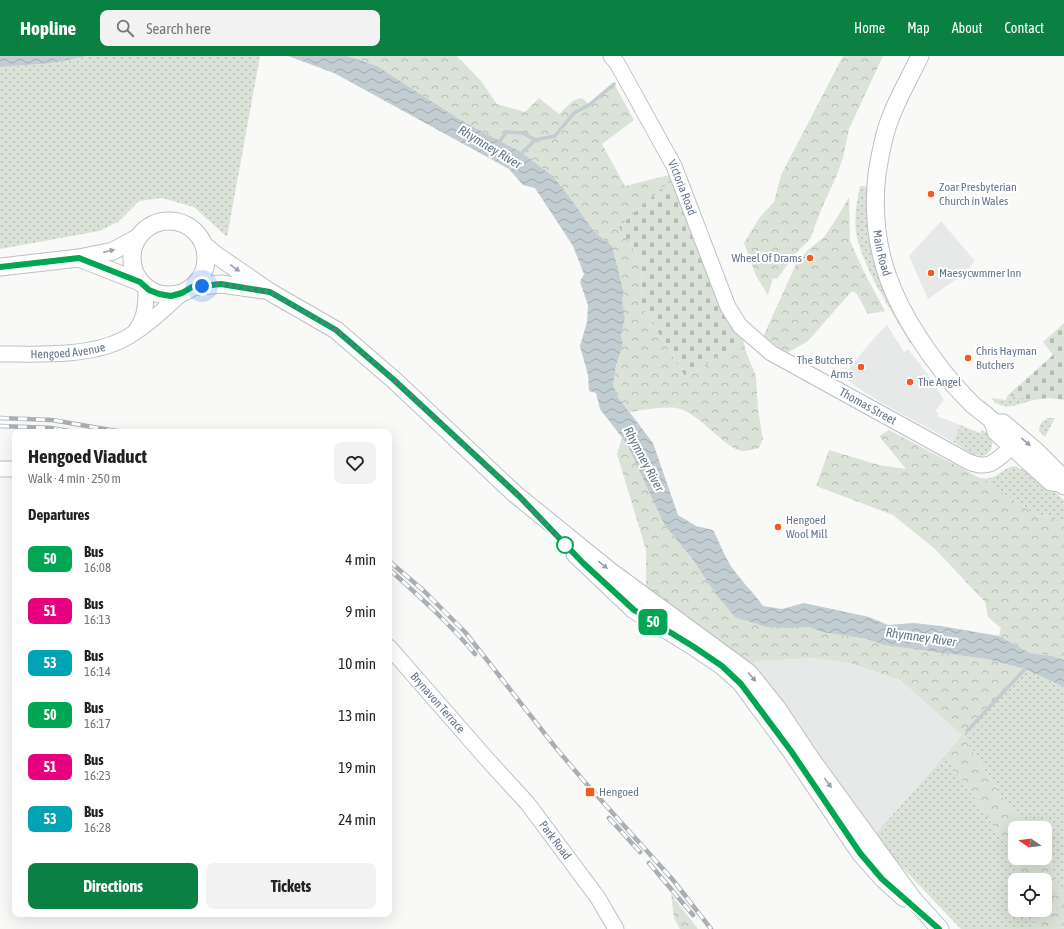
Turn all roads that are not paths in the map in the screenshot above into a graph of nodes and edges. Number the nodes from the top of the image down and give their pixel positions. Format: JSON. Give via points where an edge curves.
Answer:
{"nodes":[{"id":1,"x":611,"y":56,"type":"edge"},
{"id":2,"x":920,"y":56,"type":"edge"},
{"id":3,"x":137,"y":238,"type":"junction"},
{"id":4,"x":204,"y":245,"type":"junction"},
{"id":5,"x":79,"y":258,"type":"junction"},
{"id":6,"x":0,"y":267,"type":"edge"},
{"id":7,"x":143,"y":285,"type":"junction"},
{"id":8,"x":187,"y":290,"type":"junction"},
{"id":9,"x":270,"y":292,"type":"junction"},
{"id":10,"x":740,"y":326,"type":"joint"},
{"id":11,"x":133,"y":334,"type":"junction"},
{"id":12,"x":0,"y":354,"type":"edge"},
{"id":13,"x":993,"y":422,"type":"junction"},
{"id":14,"x":1006,"y":447,"type":"junction"},
{"id":15,"x":0,"y":469,"type":"edge"},
{"id":16,"x":12,"y":469,"type":"edge"},
{"id":17,"x":1062,"y":485,"type":"edge"},
{"id":18,"x":392,"y":650,"type":"edge"},
{"id":19,"x":486,"y":758,"type":"joint"},
{"id":20,"x":616,"y":929,"type":"edge"},
{"id":21,"x":939,"y":929,"type":"edge"}],
"edges":[{"from":1,"to":10,"type":"street","name":"Victoria Road","via":[[674,166],[728,307]]},
{"from":2,"to":13,"type":"main road","name":"Main Road","via":[[890,119],[879,161],[875,217],[881,258],[901,309],[922,344],[957,389]]},
{"from":3,"to":4,"type":"main road","via":[[145,229],[167,220],[190,226]]},
{"from":5,"to":3,"type":"main road","one_way":true,"via":[[113,251]]},
{"from":3,"to":7,"type":"main road","via":[[132,249],[131,261],[134,272]]},
{"from":4,"to":8,"type":"main road","via":[[205,268],[200,279]]},
{"from":4,"to":9,"type":"main road","one_way":true},
{"from":5,"to":6,"type":"main road"},
{"from":5,"to":7,"type":"main road"},
{"from":7,"to":8,"type":"main road","via":[[159,294],[171,296]]},
{"from":7,"to":11,"type":"street","via":[[146,302],[142,323]]},
{"from":8,"to":9,"type":"main road","via":[[221,284]]},
{"from":8,"to":11,"type":"street","name":"Hengoed Avenue"},
{"from":9,"to":21,"type":"main road","via":[[336,330],[519,496],[615,575],[749,673],[777,708],[913,899]]},
{"from":10,"to":14,"type":"street","name":"Thomas Street","via":[[771,353],[969,462],[986,466]]},
{"from":11,"to":12,"type":"street","name":"Hengoed Avenue","via":[[106,346],[78,351]]},
{"from":13,"to":14,"type":"main road","name":"Main Road"},
{"from":13,"to":17,"type":"main road","name":"Main Road","one_way":true,"via":[[1003,423],[1036,451],[1058,473]]},
{"from":14,"to":17,"type":"main road","name":"Main Road","via":[[1051,482]]},
{"from":15,"to":16,"type":"street"},
{"from":18,"to":19,"type":"street","name":"Brynavon Terrace"},
{"from":19,"to":20,"type":"street","name":"Park Road","via":[[528,804],[598,898]]}]}
